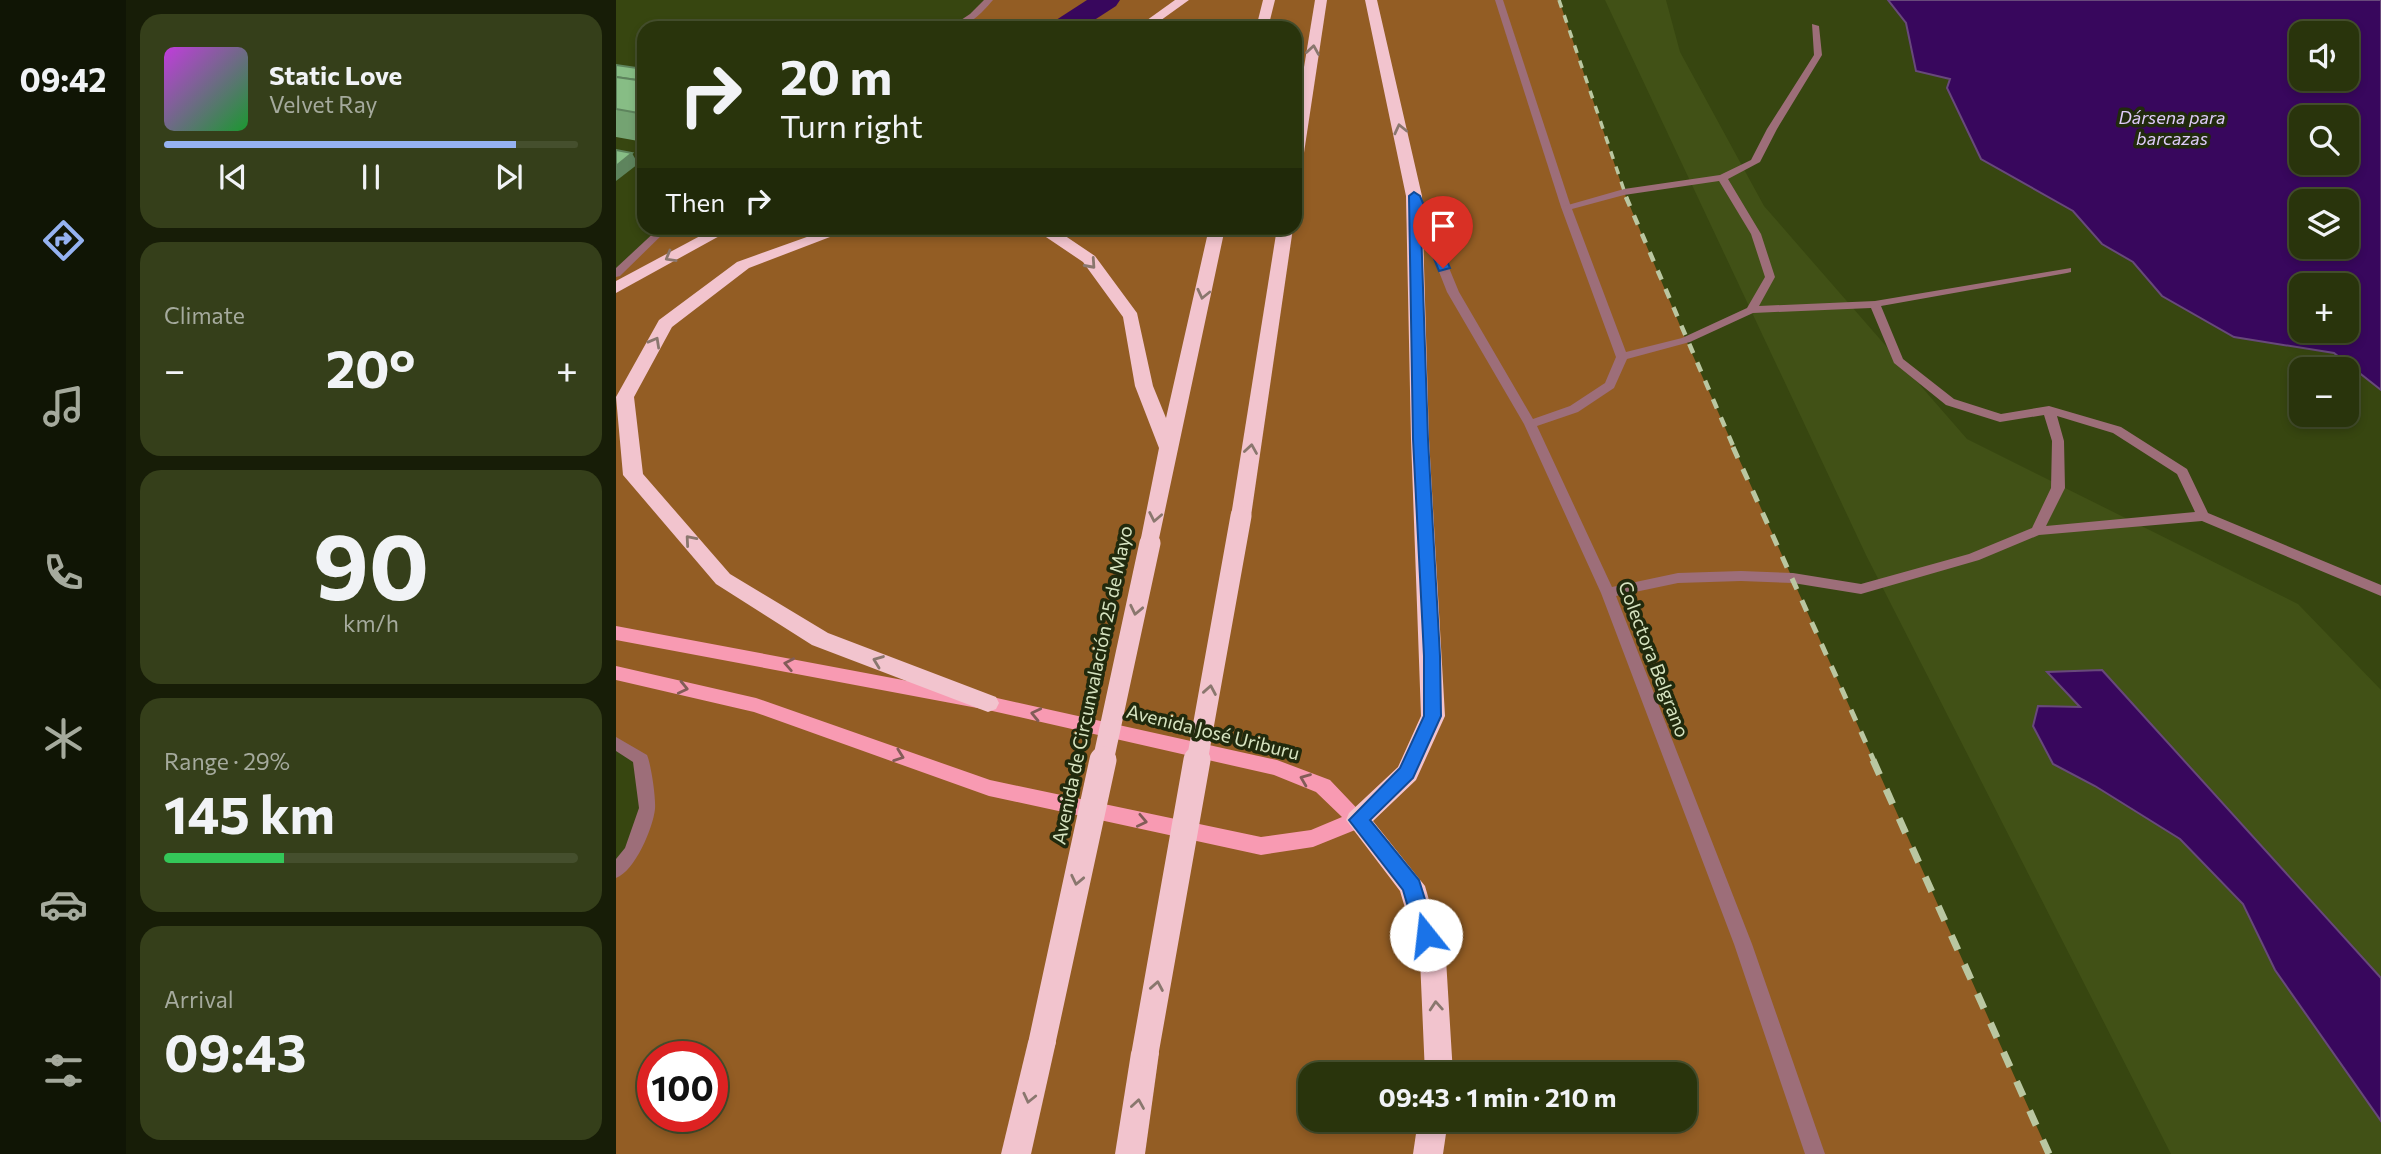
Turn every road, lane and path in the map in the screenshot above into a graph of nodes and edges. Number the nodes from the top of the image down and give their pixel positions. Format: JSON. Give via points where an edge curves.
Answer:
{"nodes":[{"id":1,"x":989,"y":0,"type":"edge"},
{"id":2,"x":1183,"y":0,"type":"edge"},
{"id":3,"x":1269,"y":0,"type":"edge"},
{"id":4,"x":1321,"y":0,"type":"edge"},
{"id":5,"x":1371,"y":0,"type":"edge"},
{"id":6,"x":1499,"y":0,"type":"edge"},
{"id":7,"x":965,"y":21,"type":"edge"},
{"id":8,"x":1152,"y":21,"type":"edge"},
{"id":9,"x":1264,"y":21,"type":"edge"},
{"id":10,"x":1815,"y":26,"type":"dead end"},
{"id":11,"x":1302,"y":121,"type":"edge"},
{"id":12,"x":1722,"y":178,"type":"junction"},
{"id":13,"x":1414,"y":196,"type":"junction"},
{"id":14,"x":1566,"y":207,"type":"junction"},
{"id":15,"x":657,"y":235,"type":"edge"},
{"id":16,"x":708,"y":235,"type":"edge"},
{"id":17,"x":822,"y":235,"type":"edge"},
{"id":18,"x":1053,"y":235,"type":"edge"},
{"id":19,"x":1215,"y":235,"type":"edge"},
{"id":20,"x":1284,"y":235,"type":"edge"},
{"id":21,"x":2067,"y":270,"type":"dead end"},
{"id":22,"x":616,"y":274,"type":"edge"},
{"id":23,"x":616,"y":288,"type":"edge"},
{"id":24,"x":1875,"y":304,"type":"junction"},
{"id":25,"x":1751,"y":310,"type":"junction"},
{"id":26,"x":1622,"y":357,"type":"junction"},
{"id":27,"x":2049,"y":410,"type":"junction"},
{"id":28,"x":1530,"y":424,"type":"junction"},
{"id":29,"x":1168,"y":448,"type":"junction"},
{"id":30,"x":2203,"y":516,"type":"junction"},
{"id":31,"x":2037,"y":531,"type":"junction"},
{"id":32,"x":2381,"y":591,"type":"edge"},
{"id":33,"x":1608,"y":593,"type":"junction"},
{"id":34,"x":616,"y":633,"type":"edge"},
{"id":35,"x":616,"y":673,"type":"edge"},
{"id":36,"x":988,"y":703,"type":"junction"},
{"id":37,"x":616,"y":743,"type":"edge"},
{"id":38,"x":1359,"y":820,"type":"junction"},
{"id":39,"x":616,"y":871,"type":"edge"},
{"id":40,"x":1438,"y":1062,"type":"edge"},
{"id":41,"x":1431,"y":1132,"type":"edge"},
{"id":42,"x":1016,"y":1154,"type":"edge"},
{"id":43,"x":1130,"y":1154,"type":"edge"},
{"id":44,"x":1428,"y":1154,"type":"edge"},
{"id":45,"x":1815,"y":1154,"type":"edge"}],
"edges":[{"from":1,"to":7,"type":"street"},
{"from":2,"to":8,"type":"highway"},
{"from":3,"to":9,"type":"highway"},
{"from":11,"to":4,"type":"highway","one_way":true},
{"from":13,"to":5,"type":"highway","one_way":true},
{"from":6,"to":14,"type":"street"},
{"from":10,"to":12,"type":"street","via":[[1818,55],[1755,162]]},
{"from":12,"to":14,"type":"street","via":[[1624,192]]},
{"from":12,"to":25,"type":"street","via":[[1756,234],[1770,277]]},
{"from":13,"to":28,"type":"street","name":"Colectora Belgrano","via":[[1453,292]]},
{"from":13,"to":38,"type":"highway","via":[[1433,716],[1407,773]]},
{"from":14,"to":26,"type":"street"},
{"from":15,"to":22,"type":"street"},
{"from":16,"to":23,"type":"highway","one_way":true},
{"from":36,"to":17,"type":"highway","one_way":true,"via":[[820,639],[723,579],[633,475],[625,397],[665,324],[743,265]]},
{"from":18,"to":29,"type":"highway","one_way":true,"via":[[1089,259],[1131,317],[1144,386]]},
{"from":19,"to":29,"type":"highway","name":"Avenida de Circunvalación 25 de Mayo","one_way":true},
{"from":43,"to":20,"type":"highway","one_way":true,"bridge":true,"via":[[1241,516]]},
{"from":21,"to":24,"type":"street"},
{"from":24,"to":25,"type":"street"},
{"from":24,"to":27,"type":"street","via":[[1898,361],[1950,402],[2000,418]]},
{"from":25,"to":26,"type":"street","via":[[1686,340]]},
{"from":26,"to":28,"type":"street","via":[[1610,384],[1574,409]]},
{"from":27,"to":30,"type":"street","via":[[2117,430],[2182,472]]},
{"from":27,"to":31,"type":"street","via":[[2058,441],[2058,488]]},
{"from":28,"to":33,"type":"street","name":"Colectora Belgrano"},
{"from":29,"to":42,"type":"highway","name":"Avenida de Circunvalación 25 de Mayo","one_way":true,"bridge":true},
{"from":30,"to":31,"type":"street"},
{"from":30,"to":32,"type":"street"},
{"from":31,"to":33,"type":"street","via":[[1974,557],[1861,589],[1793,578],[1741,576],[1678,578]]},
{"from":33,"to":45,"type":"street","name":"Colectora Belgrano","via":[[1743,944]]},
{"from":36,"to":34,"type":"main road","name":"Avenida José Uriburu","one_way":true},
{"from":35,"to":38,"type":"main road","one_way":true,"via":[[756,705],[989,788],[1261,846],[1313,838]]},
{"from":38,"to":36,"type":"main road","name":"Avenida José Uriburu","one_way":true,"via":[[1323,786],[1277,768]]},
{"from":37,"to":39,"type":"street","via":[[641,759],[647,808],[632,852]]},
{"from":40,"to":38,"type":"highway","one_way":true,"via":[[1433,959],[1412,886]]},
{"from":41,"to":44,"type":"highway"}]}
